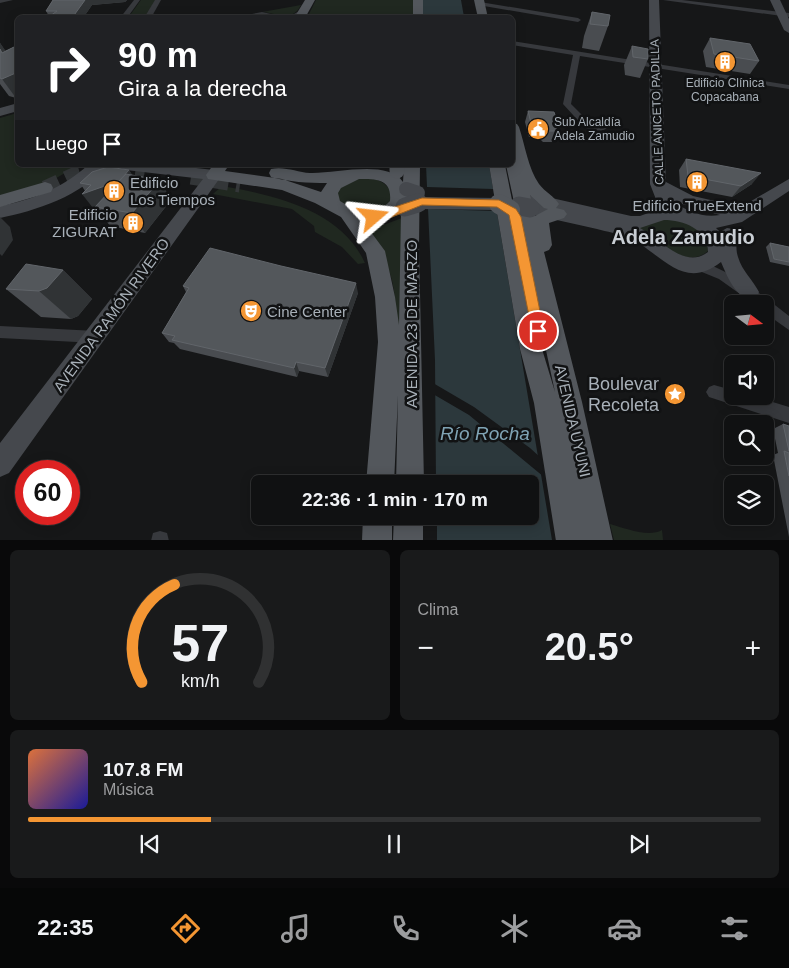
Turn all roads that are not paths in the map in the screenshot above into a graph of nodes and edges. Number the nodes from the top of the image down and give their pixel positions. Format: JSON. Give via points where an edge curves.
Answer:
{"nodes":[{"id":1,"x":10,"y":0,"type":"edge"},
{"id":2,"x":137,"y":0,"type":"edge"},
{"id":3,"x":158,"y":0,"type":"edge"},
{"id":4,"x":310,"y":0,"type":"edge"},
{"id":5,"x":418,"y":0,"type":"edge"},
{"id":6,"x":468,"y":0,"type":"edge"},
{"id":7,"x":654,"y":0,"type":"edge"},
{"id":8,"x":666,"y":0,"type":"edge"},
{"id":9,"x":776,"y":0,"type":"edge"},
{"id":10,"x":0,"y":1,"type":"edge"},
{"id":11,"x":479,"y":2,"type":"edge"},
{"id":12,"x":301,"y":14,"type":"edge"},
{"id":13,"x":785,"y":14,"type":"edge"},
{"id":14,"x":125,"y":15,"type":"edge"},
{"id":15,"x":149,"y":15,"type":"edge"},
{"id":16,"x":255,"y":15,"type":"edge"},
{"id":17,"x":269,"y":15,"type":"edge"},
{"id":18,"x":418,"y":15,"type":"edge"},
{"id":19,"x":471,"y":15,"type":"edge"},
{"id":20,"x":482,"y":15,"type":"edge"},
{"id":21,"x":578,"y":20,"type":"dead end"},
{"id":22,"x":789,"y":30,"type":"edge"},
{"id":23,"x":515,"y":44,"type":"edge"},
{"id":24,"x":576,"y":54,"type":"junction"},
{"id":25,"x":654,"y":66,"type":"junction"},
{"id":26,"x":789,"y":87,"type":"edge"},
{"id":27,"x":15,"y":108,"type":"edge"},
{"id":28,"x":0,"y":112,"type":"edge"},
{"id":29,"x":602,"y":128,"type":"dead end"},
{"id":30,"x":515,"y":137,"type":"edge"},
{"id":31,"x":97,"y":167,"type":"edge"},
{"id":32,"x":227,"y":167,"type":"edge"},
{"id":33,"x":303,"y":167,"type":"edge"},
{"id":34,"x":354,"y":167,"type":"edge"},
{"id":35,"x":506,"y":167,"type":"edge"},
{"id":36,"x":506,"y":167,"type":"edge"},
{"id":37,"x":347,"y":178,"type":"junction"},
{"id":38,"x":409,"y":184,"type":"edge"},
{"id":39,"x":658,"y":184,"type":"junction"},
{"id":40,"x":789,"y":184,"type":"edge"},
{"id":41,"x":240,"y":185,"type":"tunnel mouth"},
{"id":42,"x":45,"y":188,"type":"tunnel mouth"},
{"id":43,"x":0,"y":201,"type":"edge"},
{"id":44,"x":510,"y":201,"type":"junction"},
{"id":45,"x":339,"y":208,"type":"junction"},
{"id":46,"x":554,"y":209,"type":"junction"},
{"id":47,"x":0,"y":212,"type":"edge"},
{"id":48,"x":388,"y":215,"type":"junction"},
{"id":49,"x":739,"y":215,"type":"junction"},
{"id":50,"x":683,"y":216,"type":"junction"},
{"id":51,"x":631,"y":226,"type":"junction"},
{"id":52,"x":696,"y":265,"type":"junction"},
{"id":53,"x":381,"y":277,"type":"junction"},
{"id":54,"x":749,"y":292,"type":"junction"},
{"id":55,"x":753,"y":295,"type":"edge"},
{"id":56,"x":774,"y":312,"type":"edge"},
{"id":57,"x":789,"y":324,"type":"edge"},
{"id":58,"x":0,"y":332,"type":"edge"},
{"id":59,"x":96,"y":337,"type":"junction"},
{"id":60,"x":409,"y":362,"type":"junction"},
{"id":61,"x":714,"y":392,"type":"dead end"},
{"id":62,"x":558,"y":402,"type":"junction"},
{"id":63,"x":789,"y":415,"type":"edge"},
{"id":64,"x":0,"y":464,"type":"edge"},
{"id":65,"x":381,"y":475,"type":"edge"},
{"id":66,"x":398,"y":475,"type":"edge"},
{"id":67,"x":410,"y":475,"type":"edge"},
{"id":68,"x":378,"y":525,"type":"edge"},
{"id":69,"x":397,"y":525,"type":"edge"},
{"id":70,"x":409,"y":525,"type":"edge"},
{"id":71,"x":377,"y":540,"type":"edge"},
{"id":72,"x":396,"y":540,"type":"edge"},
{"id":73,"x":408,"y":540,"type":"edge"},
{"id":74,"x":571,"y":540,"type":"edge"},
{"id":75,"x":598,"y":540,"type":"edge"}],
"edges":[{"from":1,"to":10,"type":"street"},
{"from":2,"to":14,"type":"street"},
{"from":3,"to":15,"type":"street"},
{"from":4,"to":12,"type":"main road"},
{"from":5,"to":18,"type":"main road"},
{"from":6,"to":19,"type":"main road"},
{"from":7,"to":25,"type":"main road","name":"CALLE ANICETO PADILLA"},
{"from":8,"to":13,"type":"street"},
{"from":9,"to":13,"type":"main road"},
{"from":11,"to":20,"type":"main road"},
{"from":11,"to":21,"type":"street"},
{"from":13,"to":22,"type":"main road"},
{"from":16,"to":17,"type":"street"},
{"from":23,"to":24,"type":"street"},
{"from":24,"to":25,"type":"street"},
{"from":24,"to":29,"type":"street","via":[[567,104],[588,126]]},
{"from":25,"to":26,"type":"street"},
{"from":25,"to":39,"type":"main road","name":"CALLE ANICETO PADILLA"},
{"from":27,"to":28,"type":"main road"},
{"from":30,"to":46,"type":"main road","via":[[528,182]]},
{"from":31,"to":47,"type":"main road","via":[[58,193]]},
{"from":32,"to":37,"type":"main road","via":[[310,178]]},
{"from":32,"to":45,"type":"main road","via":[[251,179],[285,186]]},
{"from":32,"to":59,"type":"main road","name":"AVENIDA RAMÓN RIVERO"},
{"from":33,"to":34,"type":"main road","via":[[337,170]]},
{"from":35,"to":44,"type":"main road"},
{"from":36,"to":62,"type":"main road","name":"AVENIDA UYUNI","via":[[531,349]]},
{"from":37,"to":38,"type":"main road","via":[[370,173]]},
{"from":37,"to":45,"type":"main road","via":[[335,183],[329,193]]},
{"from":38,"to":44,"type":"main road"},
{"from":38,"to":48,"type":"main road"},
{"from":38,"to":48,"type":"main road"},
{"from":38,"to":60,"type":"main road","name":"AVENIDA 23 DE MARZO"},
{"from":39,"to":49,"type":"main road","via":[[685,200]]},
{"from":39,"to":50,"type":"main road","name":"CALLE ANICETO PADILLA","via":[[665,202]]},
{"from":40,"to":49,"type":"main road"},
{"from":41,"to":53,"type":"main road","via":[[291,197],[317,209],[363,249]]},
{"from":42,"to":43,"type":"main road"},
{"from":44,"to":46,"type":"main road"},
{"from":44,"to":62,"type":"main road","bridge":true,"via":[[542,348]]},
{"from":45,"to":48,"type":"main road","via":[[360,217]]},
{"from":45,"to":53,"type":"main road","name":"AVENIDA 23 DE MARZO","via":[[375,251]]},
{"from":46,"to":51,"type":"main road"},
{"from":46,"to":62,"type":"main road","via":[[538,228],[566,349]]},
{"from":49,"to":50,"type":"main road","via":[[714,222]]},
{"from":49,"to":54,"type":"main road","via":[[728,230],[727,252],[736,275]]},
{"from":50,"to":51,"type":"main road","via":[[665,214]]},
{"from":50,"to":52,"type":"main road","name":"CALLE ANICETO PADILLA","via":[[712,234],[718,249],[712,260]]},
{"from":51,"to":52,"type":"main road","via":[[668,257]]},
{"from":52,"to":54,"type":"street","via":[[732,280]]},
{"from":53,"to":65,"type":"main road","name":"AVENIDA 23 DE MARZO","via":[[389,342]]},
{"from":54,"to":55,"type":"street"},
{"from":56,"to":57,"type":"street"},
{"from":58,"to":59,"type":"street"},
{"from":59,"to":64,"type":"main road","name":"AVENIDA RAMÓN RIVERO"},
{"from":60,"to":66,"type":"main road","via":[[401,404]]},
{"from":60,"to":67,"type":"main road","name":"AVENIDA 23 DE MARZO"},
{"from":61,"to":63,"type":"street"},
{"from":62,"to":74,"type":"main road","name":"AVENIDA UYUNI"},
{"from":62,"to":75,"type":"main road","name":"AVENIDA UYUNI"},
{"from":68,"to":71,"type":"main road"},
{"from":69,"to":72,"type":"main road"},
{"from":70,"to":73,"type":"main road"}]}
